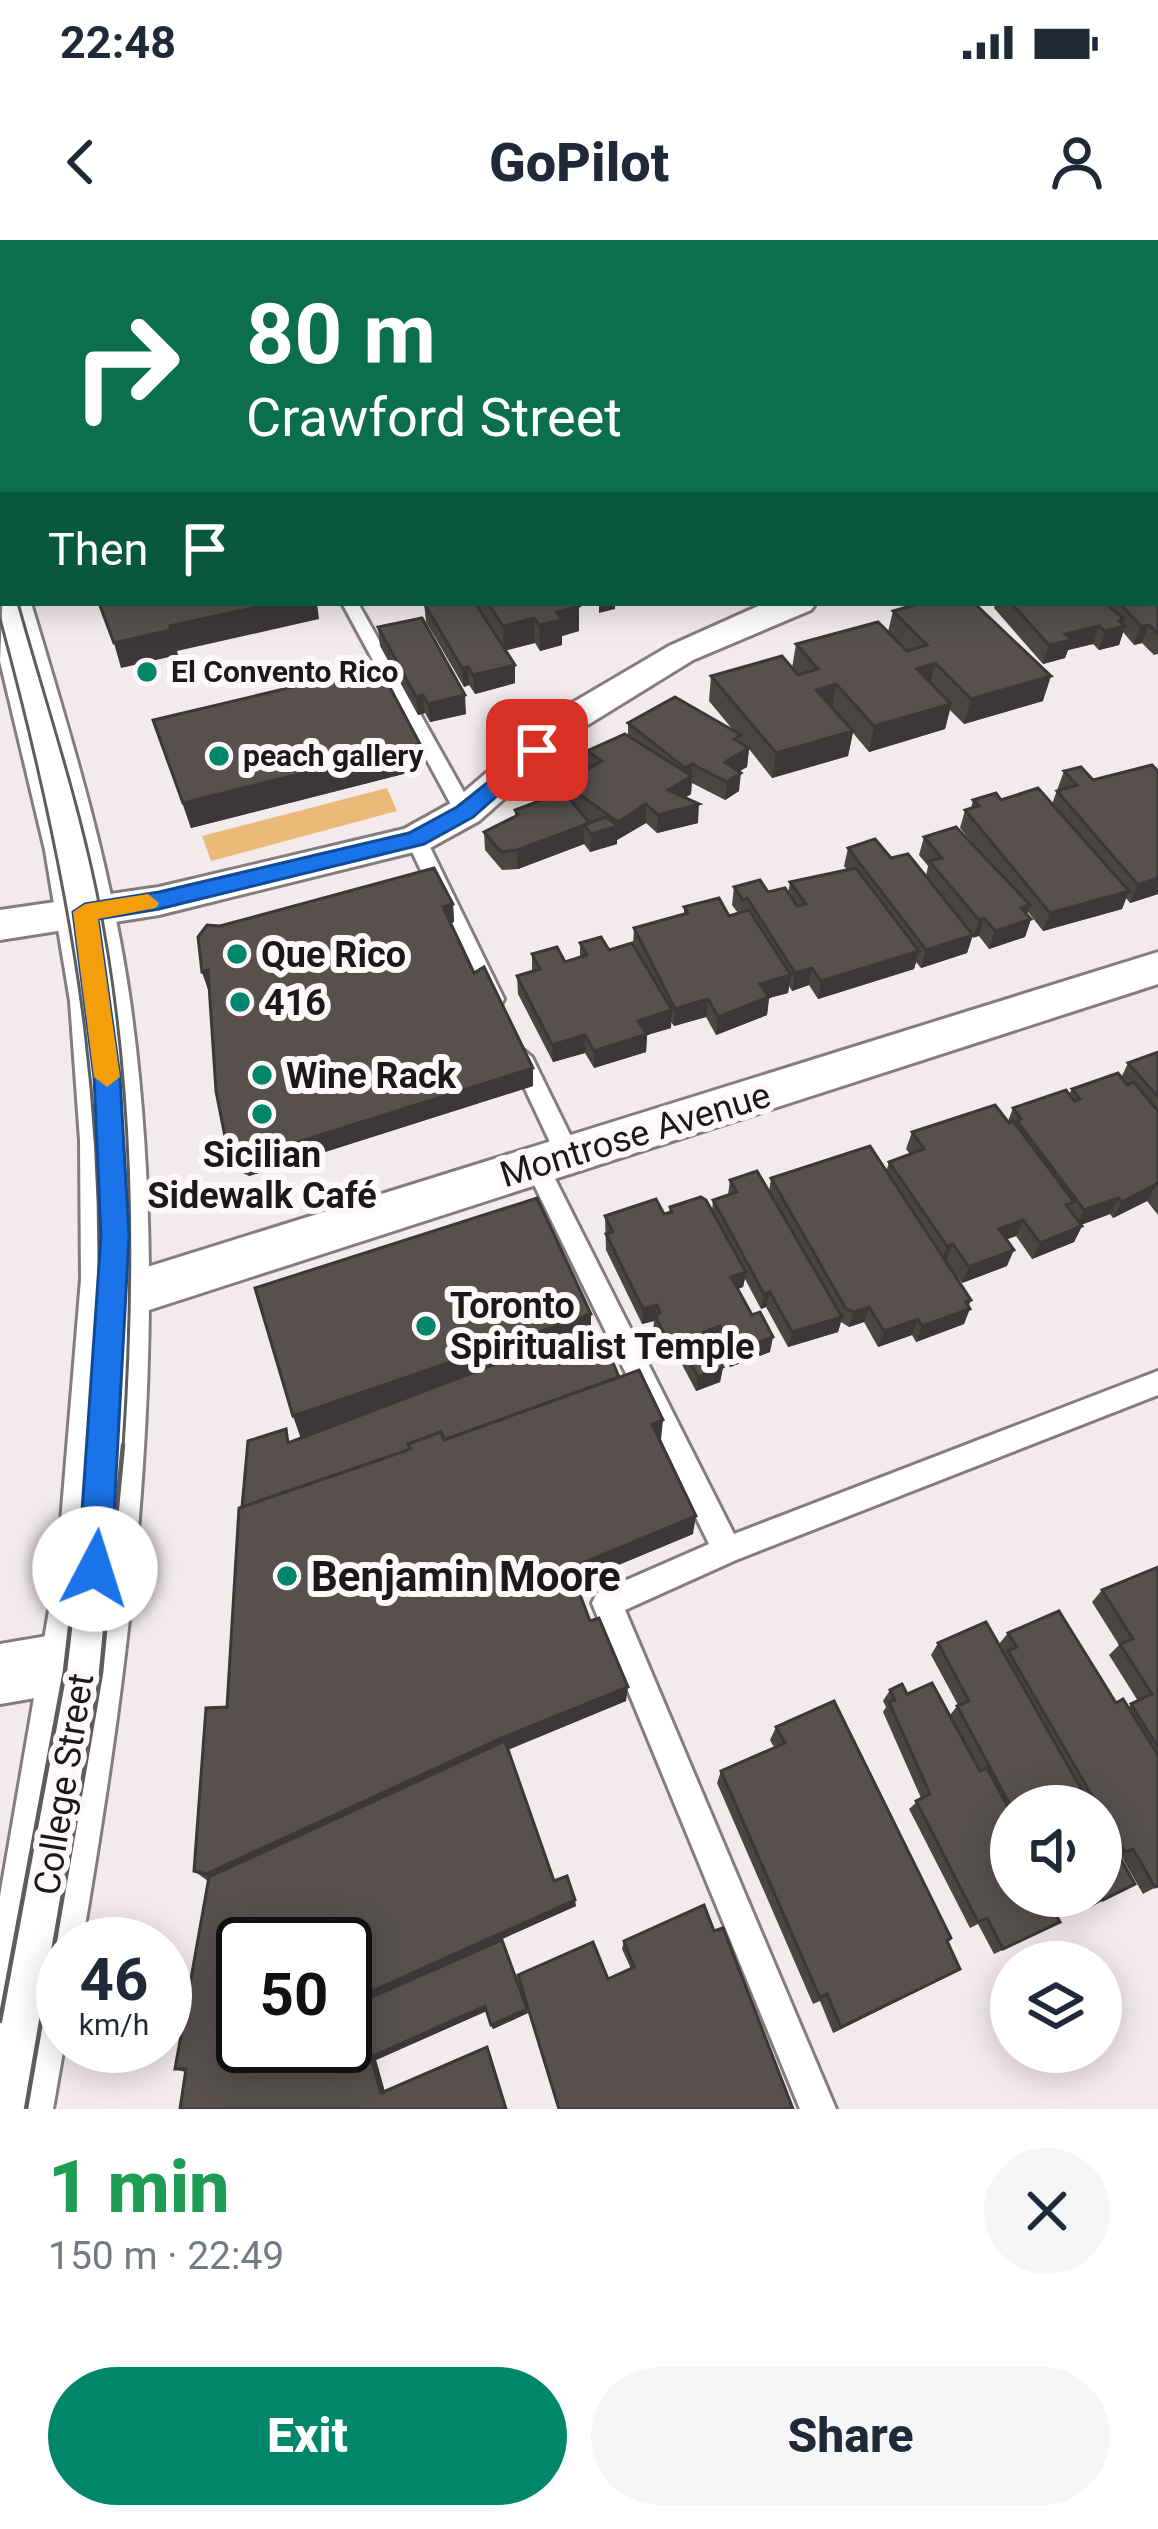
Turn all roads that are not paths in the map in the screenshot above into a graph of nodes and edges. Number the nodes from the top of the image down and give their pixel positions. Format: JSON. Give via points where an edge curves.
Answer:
{"nodes":[{"id":1,"x":9,"y":606,"type":"edge"},
{"id":2,"x":352,"y":606,"type":"edge"},
{"id":3,"x":790,"y":606,"type":"edge"},
{"id":4,"x":465,"y":812,"type":"junction"},
{"id":5,"x":416,"y":839,"type":"junction"},
{"id":6,"x":85,"y":912,"type":"junction"},
{"id":7,"x":0,"y":925,"type":"edge"},
{"id":8,"x":1158,"y":968,"type":"edge"},
{"id":9,"x":552,"y":1160,"type":"junction"},
{"id":10,"x":112,"y":1300,"type":"junction"},
{"id":11,"x":1158,"y":1383,"type":"edge"},
{"id":12,"x":727,"y":1550,"type":"junction"},
{"id":13,"x":83,"y":1660,"type":"junction"},
{"id":14,"x":0,"y":1674,"type":"edge"},
{"id":15,"x":4,"y":2109,"type":"edge"},
{"id":16,"x":818,"y":2109,"type":"edge"}],
"edges":[{"from":1,"to":6,"type":"main road","name":"College Street"},
{"from":2,"to":4,"type":"lane"},
{"from":3,"to":4,"type":"street","via":[[681,653],[573,718]]},
{"from":4,"to":5,"type":"street"},
{"from":5,"to":6,"type":"street"},
{"from":5,"to":9,"type":"lane"},
{"from":6,"to":7,"type":"street"},
{"from":6,"to":10,"type":"main road","name":"College Street","via":[[107,1077]]},
{"from":8,"to":9,"type":"street","name":"Montrose Avenue"},
{"from":9,"to":10,"type":"street","name":"Montrose Avenue"},
{"from":9,"to":12,"type":"lane"},
{"from":10,"to":13,"type":"main road","name":"College Street"},
{"from":11,"to":12,"type":"lane"},
{"from":12,"to":16,"type":"lane","via":[[607,1603]]},
{"from":13,"to":14,"type":"street"},
{"from":13,"to":15,"type":"main road","name":"College Street"}]}
